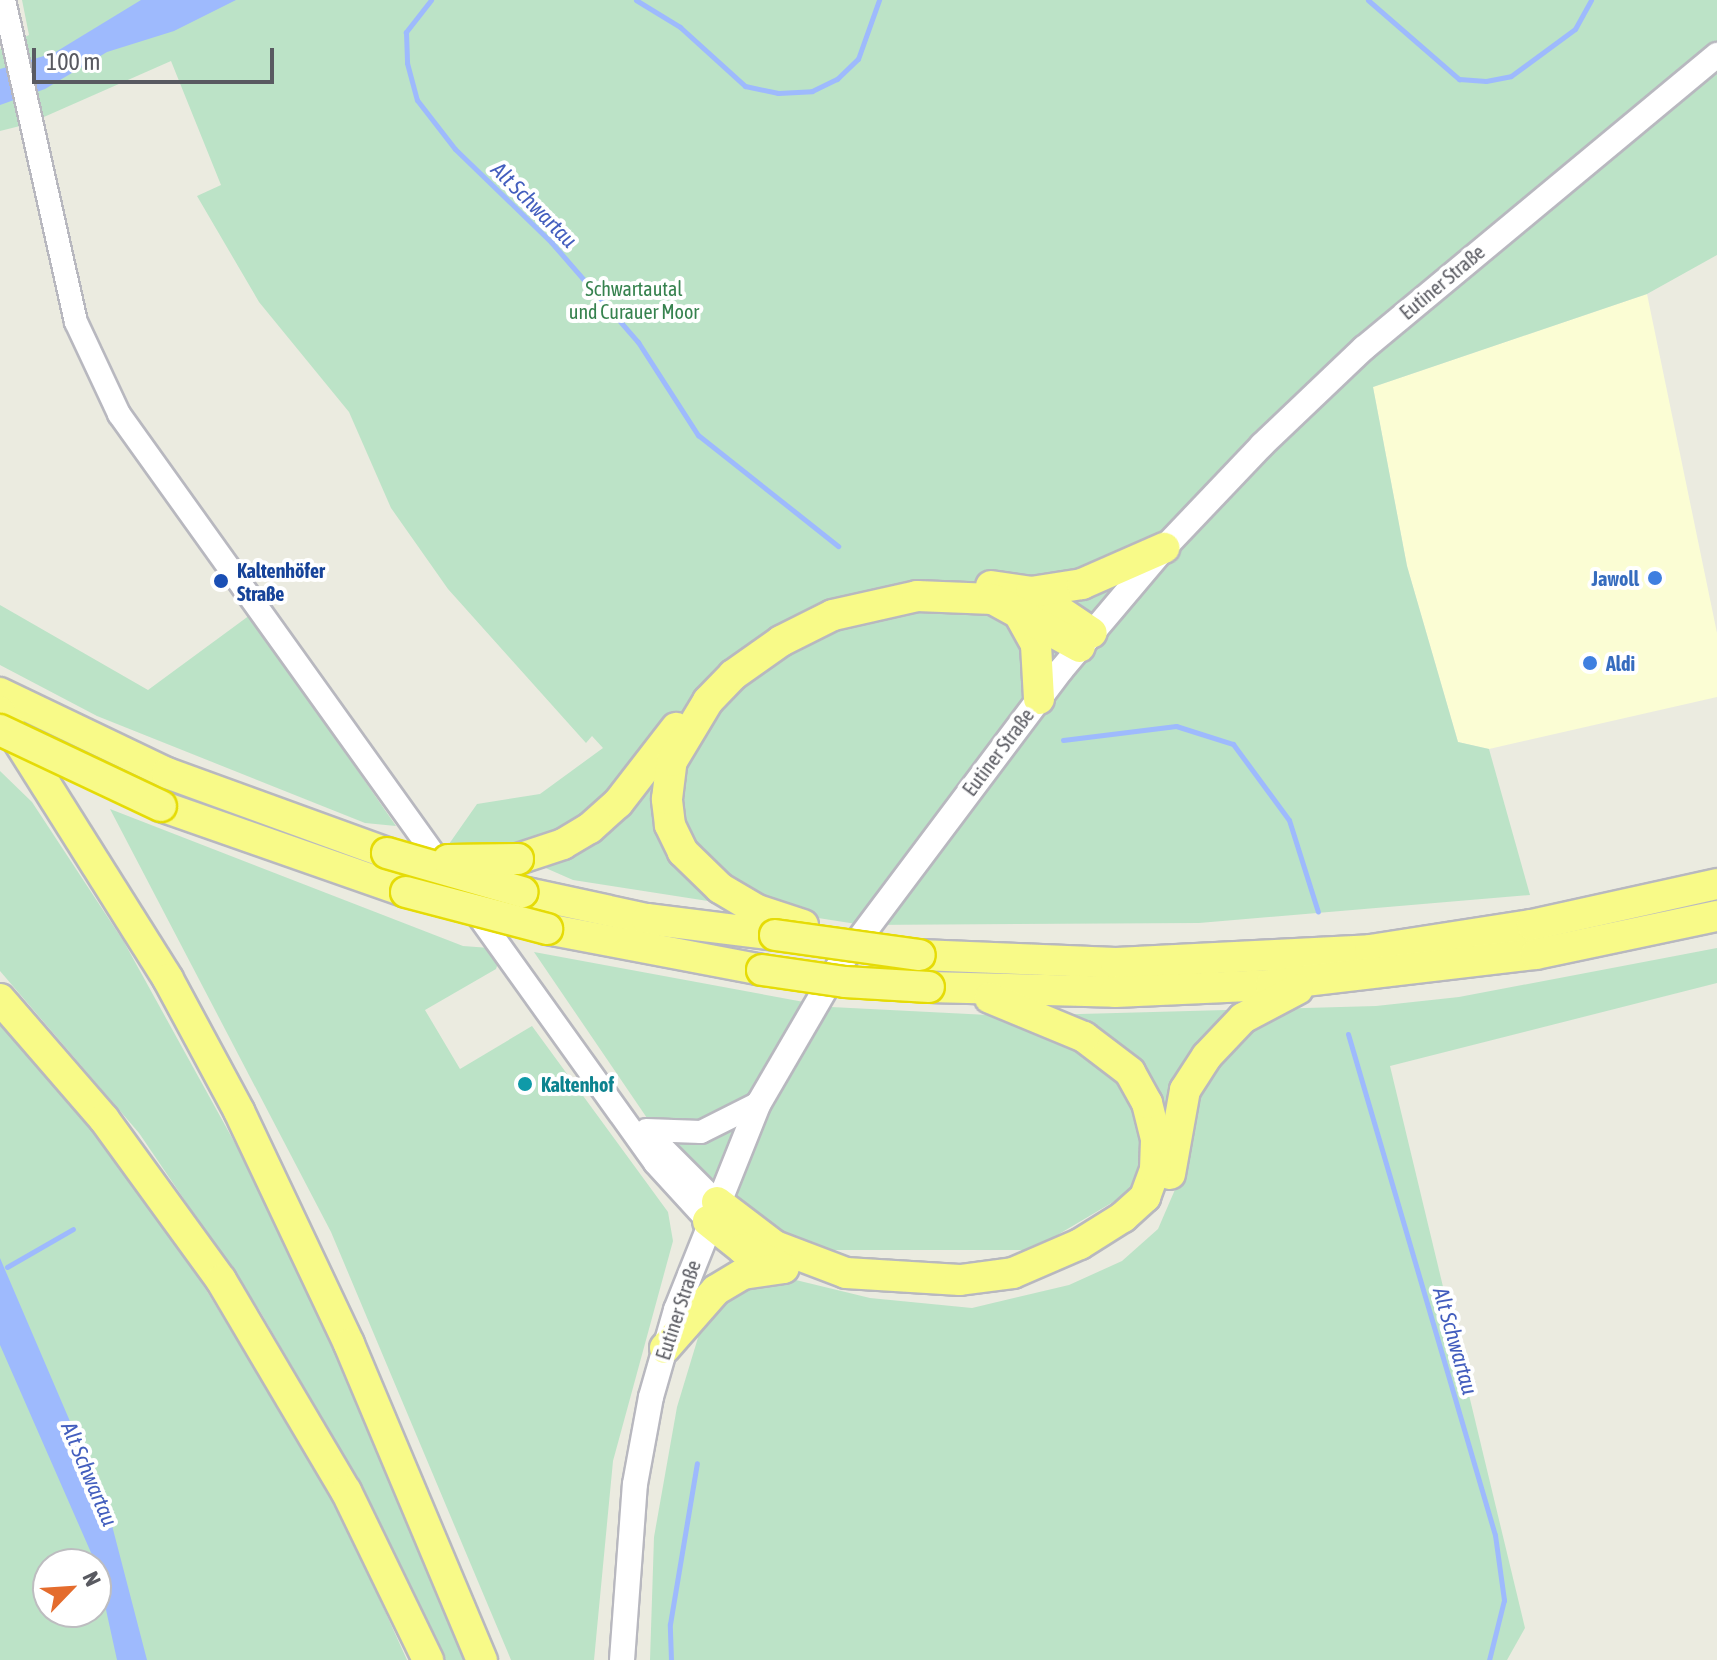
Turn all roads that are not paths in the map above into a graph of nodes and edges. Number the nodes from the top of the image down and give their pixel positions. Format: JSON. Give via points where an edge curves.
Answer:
{"nodes":[{"id":1,"x":4,"y":0,"type":"edge"},
{"id":2,"x":1717,"y":55,"type":"edge"},
{"id":3,"x":1164,"y":548,"type":"junction"},
{"id":4,"x":1023,"y":600,"type":"junction"},
{"id":5,"x":1086,"y":640,"type":"junction"},
{"id":6,"x":0,"y":693,"type":"edge"},
{"id":7,"x":1039,"y":699,"type":"junction"},
{"id":8,"x":0,"y":712,"type":"edge"},
{"id":9,"x":0,"y":730,"type":"edge"},
{"id":10,"x":387,"y":853,"type":"junction"},
{"id":11,"x":1713,"y":885,"type":"edge"},
{"id":12,"x":1707,"y":919,"type":"edge"},
{"id":13,"x":789,"y":930,"type":"junction"},
{"id":14,"x":1313,"y":982,"type":"junction"},
{"id":15,"x":961,"y":988,"type":"junction"},
{"id":16,"x":0,"y":999,"type":"edge"},
{"id":17,"x":610,"y":1099,"type":"junction"},
{"id":18,"x":759,"y":1103,"type":"junction"},
{"id":19,"x":646,"y":1130,"type":"junction"},
{"id":20,"x":713,"y":1211,"type":"junction"},
{"id":21,"x":783,"y":1268,"type":"junction"},
{"id":22,"x":665,"y":1348,"type":"junction"},
{"id":23,"x":428,"y":1660,"type":"edge"},
{"id":24,"x":482,"y":1660,"type":"edge"},
{"id":25,"x":622,"y":1660,"type":"edge"}],
"edges":[{"from":1,"to":17,"type":"street","via":[[76,322],[119,414]]},
{"from":2,"to":3,"type":"main road","name":"Eutiner Straße","via":[[1364,348]]},
{"from":3,"to":4,"type":"highway","via":[[1082,584]]},
{"from":3,"to":5,"type":"main road","name":"Eutiner Straße"},
{"from":4,"to":5,"type":"highway"},
{"from":4,"to":7,"type":"highway","via":[[1036,645]]},
{"from":4,"to":10,"type":"highway","bridge":true,"via":[[972,585],[912,586],[836,604],[782,629],[709,687],[618,803],[563,844],[518,859],[468,862]]},
{"from":4,"to":13,"type":"highway","via":[[971,594],[917,596],[833,615],[781,641],[733,675],[684,736],[672,761],[667,799],[683,852],[720,888]]},
{"from":5,"to":7,"type":"main road","name":"Eutiner Straße"},
{"from":6,"to":10,"type":"highway","via":[[167,773]]},
{"from":7,"to":18,"type":"main road","name":"Eutiner Straße","via":[[838,967]]},
{"from":8,"to":24,"type":"highway","via":[[168,979],[239,1111],[349,1344]]},
{"from":9,"to":15,"type":"highway","bridge":true,"via":[[161,806],[406,892],[547,929],[762,970],[845,982]]},
{"from":10,"to":13,"type":"highway","bridge":true,"via":[[522,892],[647,919]]},
{"from":11,"to":13,"type":"highway","bridge":true,"via":[[1532,925],[1370,950],[1116,963],[985,958]]},
{"from":12,"to":14,"type":"highway","via":[[1536,954]]},
{"from":14,"to":15,"type":"highway","via":[[1115,992]]},
{"from":14,"to":21,"type":"highway","via":[[1243,1018],[1207,1056],[1185,1090],[1169,1175],[1154,1204],[1130,1230],[1087,1258],[1018,1284],[962,1293],[842,1283]]},
{"from":15,"to":20,"type":"highway","via":[[1084,1037],[1130,1072],[1147,1103],[1156,1139],[1155,1169],[1145,1197],[1123,1217],[1080,1244],[1013,1273],[960,1280],[846,1273],[775,1246]]},
{"from":16,"to":23,"type":"highway","via":[[104,1119],[221,1280],[346,1491]]},
{"from":17,"to":19,"type":"street"},
{"from":17,"to":20,"type":"street","via":[[655,1163]]},
{"from":18,"to":19,"type":"street","via":[[701,1132]]},
{"from":18,"to":20,"type":"main road","name":"Eutiner Straße"},
{"from":19,"to":20,"type":"street"},
{"from":20,"to":21,"type":"highway","via":[[743,1249]]},
{"from":20,"to":22,"type":"main road","name":"Eutiner Straße"},
{"from":21,"to":22,"type":"highway","via":[[743,1274],[716,1290]]},
{"from":22,"to":25,"type":"main road","name":"Eutiner Straße","via":[[635,1484]]}]}
